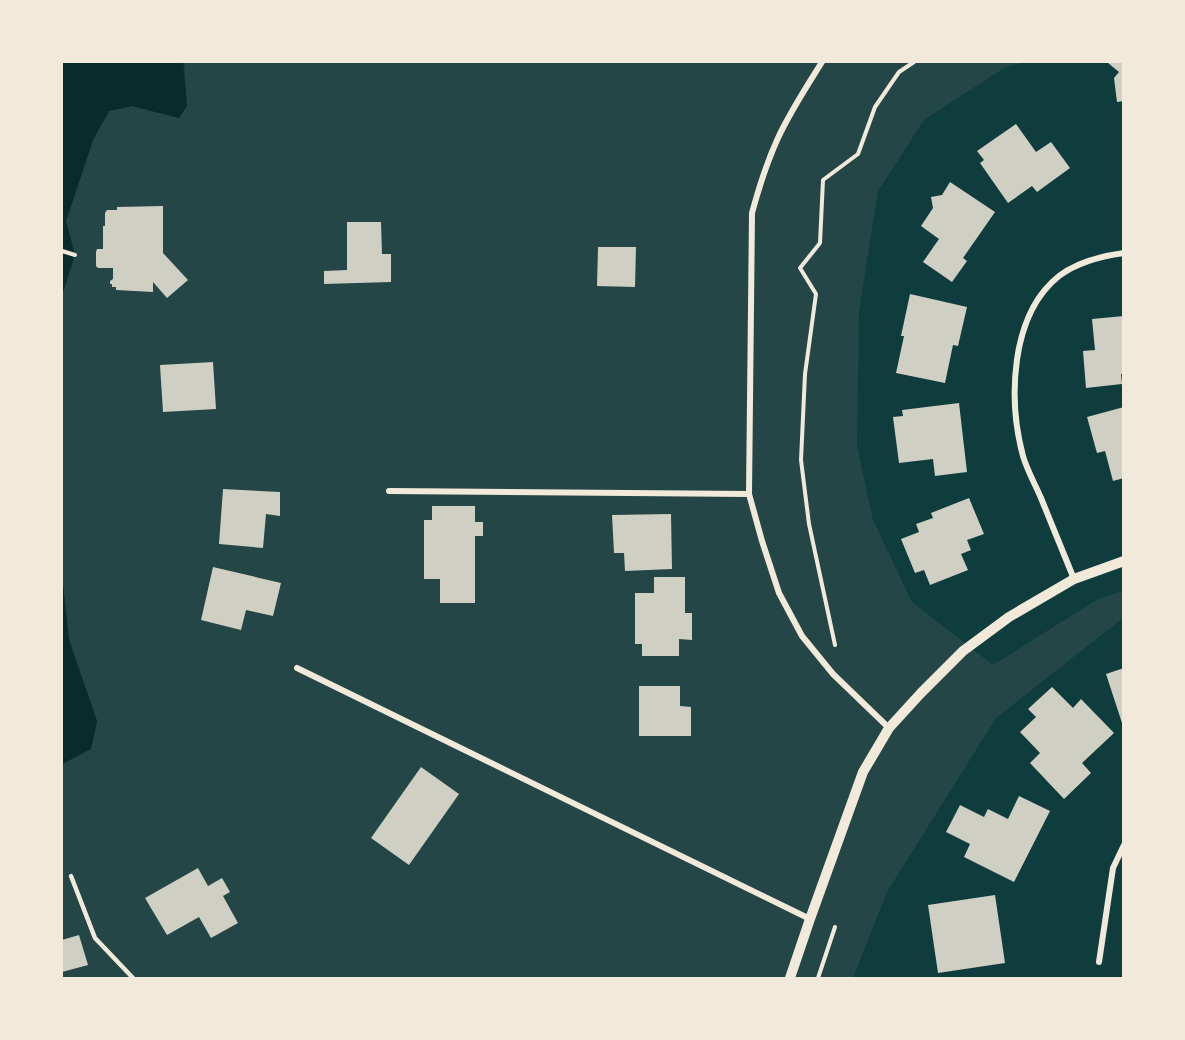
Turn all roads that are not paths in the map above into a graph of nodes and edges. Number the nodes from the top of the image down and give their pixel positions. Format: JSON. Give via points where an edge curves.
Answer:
{"nodes":[{"id":1,"x":822,"y":62,"type":"edge"},
{"id":2,"x":1124,"y":253,"type":"edge"},
{"id":3,"x":389,"y":490,"type":"dead end"},
{"id":4,"x":749,"y":494,"type":"junction"},
{"id":5,"x":1124,"y":561,"type":"edge"},
{"id":6,"x":1074,"y":579,"type":"junction"},
{"id":7,"x":297,"y":668,"type":"dead end"},
{"id":8,"x":889,"y":728,"type":"junction"},
{"id":9,"x":1124,"y":845,"type":"edge"},
{"id":10,"x":71,"y":876,"type":"dead end"},
{"id":11,"x":810,"y":919,"type":"junction"},
{"id":12,"x":1099,"y":962,"type":"dead end"},
{"id":13,"x":133,"y":978,"type":"edge"},
{"id":14,"x":790,"y":978,"type":"edge"}],
"edges":[{"from":1,"to":4,"type":"street","via":[[779,137],[752,213]]},
{"from":2,"to":6,"type":"street","via":[[1084,262],[1059,276],[1039,297],[1018,350],[1015,394],[1024,458]]},
{"from":3,"to":4,"type":"street"},
{"from":4,"to":8,"type":"street","via":[[779,593],[802,636],[833,674]]},
{"from":5,"to":6,"type":"street"},
{"from":6,"to":8,"type":"street","via":[[1009,617],[963,651]]},
{"from":7,"to":11,"type":"street"},
{"from":8,"to":11,"type":"street","via":[[863,772]]},
{"from":9,"to":12,"type":"street","via":[[1113,868]]},
{"from":10,"to":13,"type":"lane","via":[[95,938]]},
{"from":11,"to":14,"type":"street"}]}
